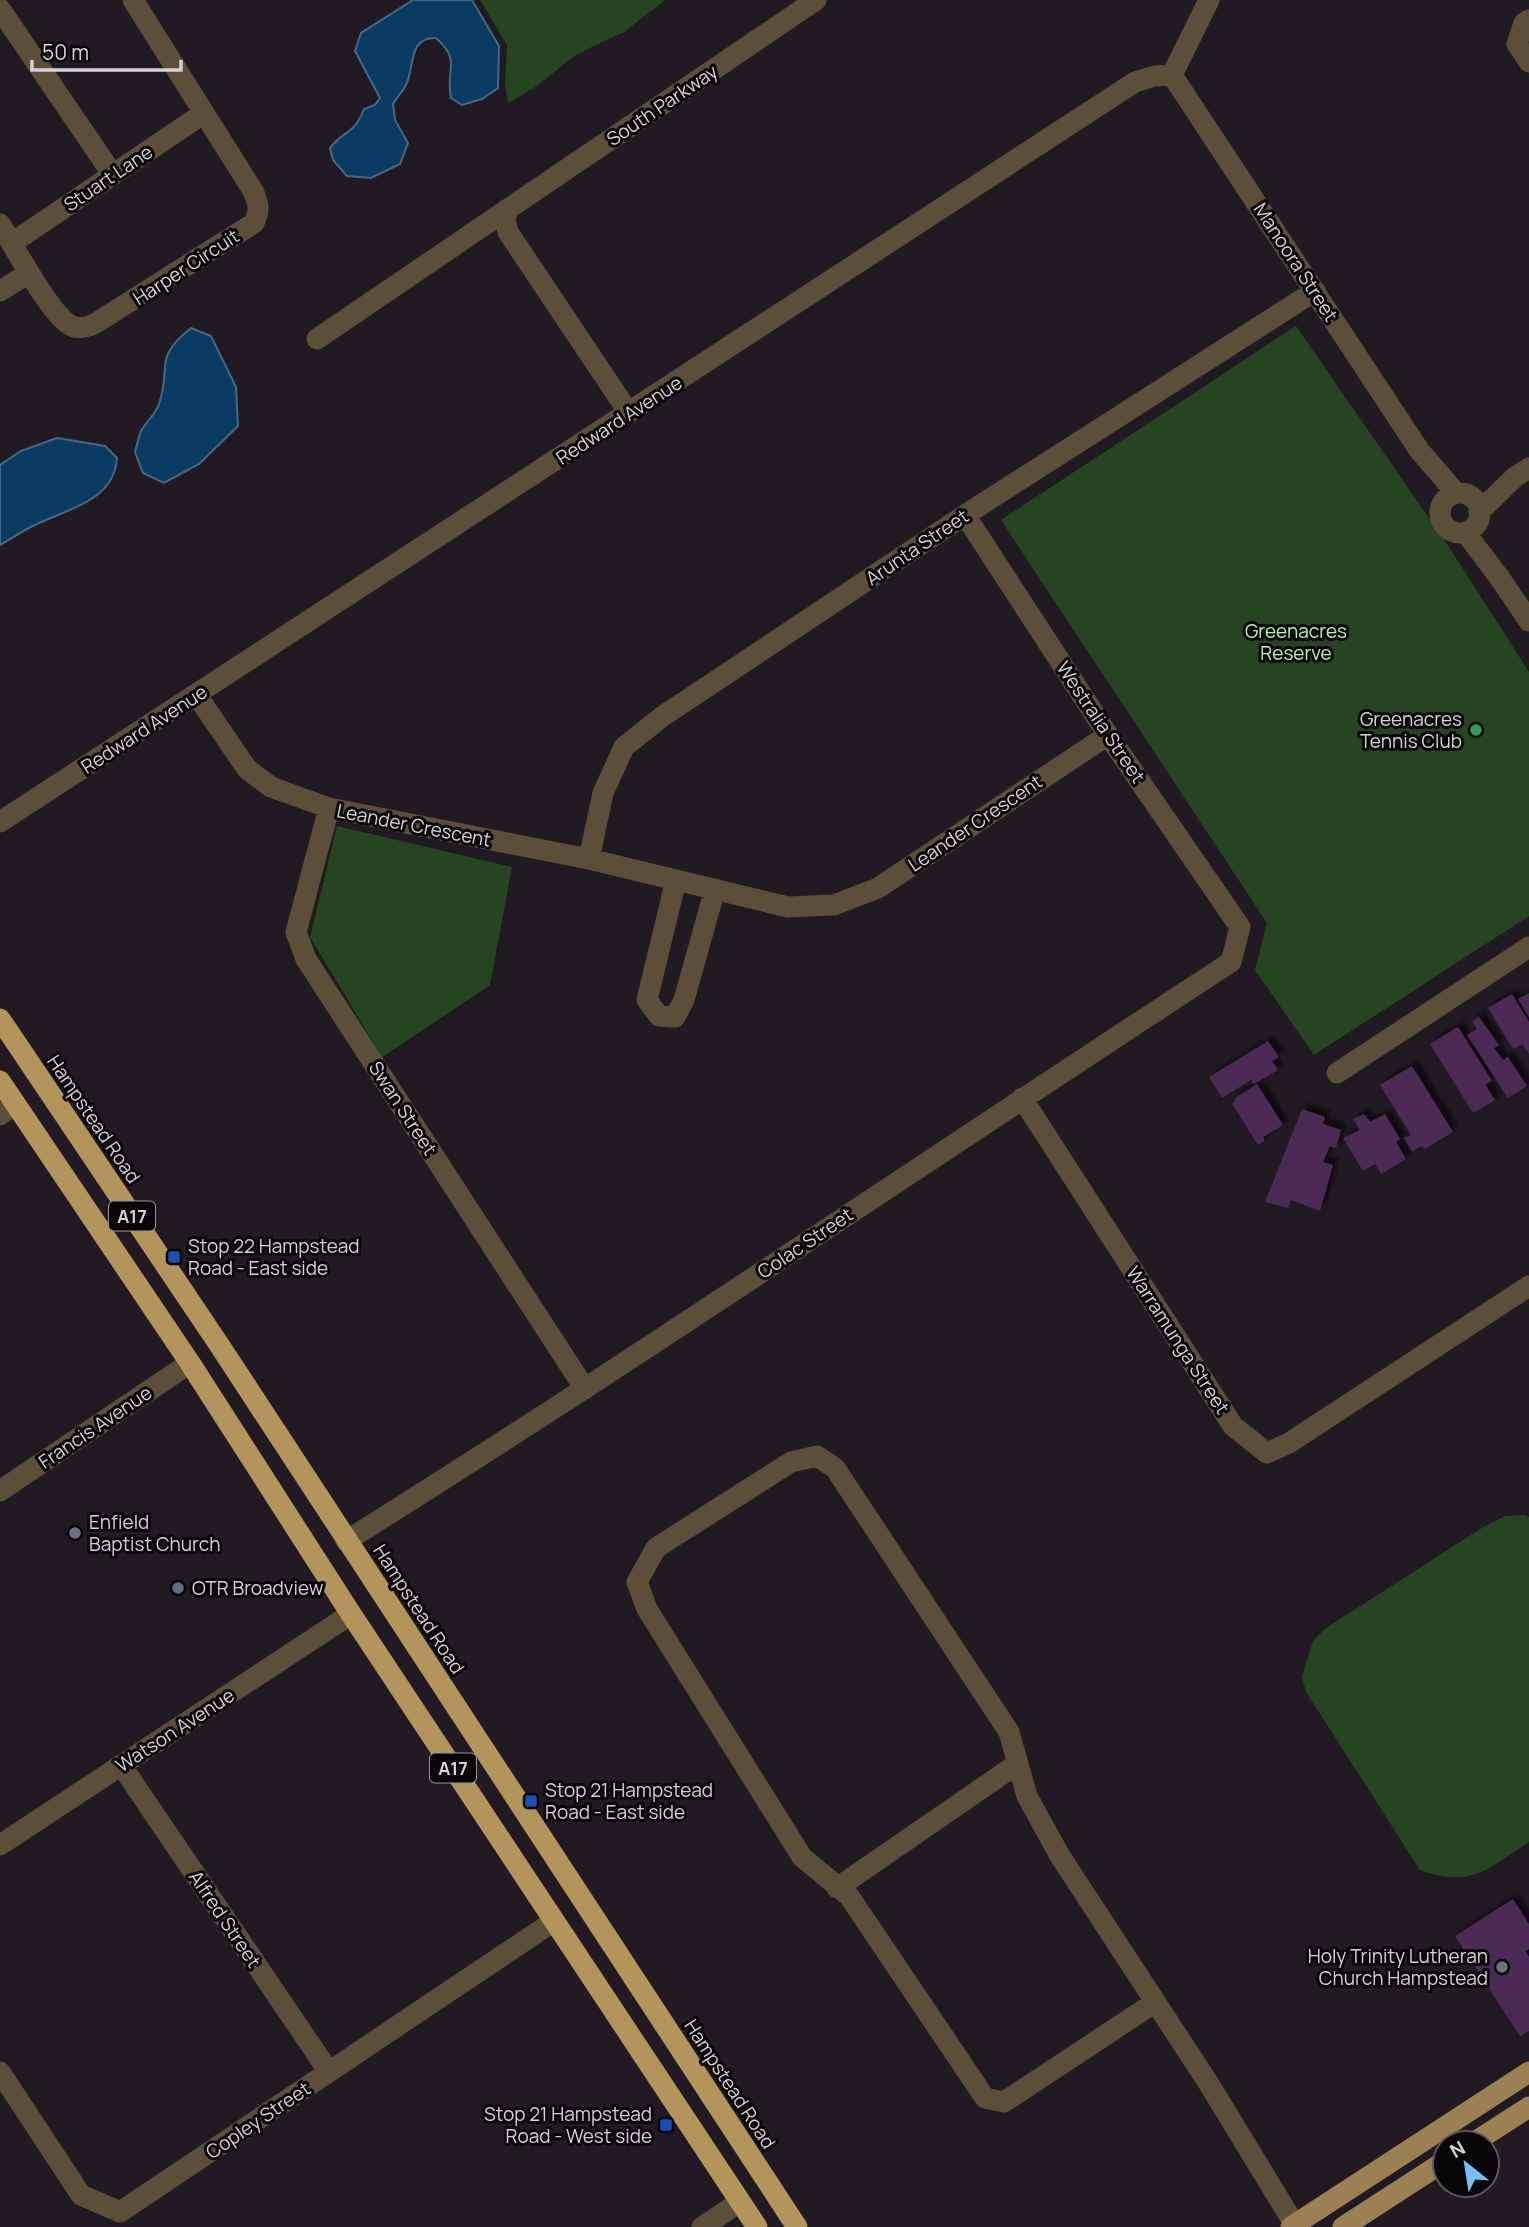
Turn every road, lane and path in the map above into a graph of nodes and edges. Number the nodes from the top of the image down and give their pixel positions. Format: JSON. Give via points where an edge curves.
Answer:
{"nodes":[{"id":1,"x":816,"y":0,"type":"edge"},
{"id":2,"x":1209,"y":0,"type":"edge"},
{"id":3,"x":140,"y":3,"type":"edge"},
{"id":4,"x":0,"y":9,"type":"edge"},
{"id":5,"x":1529,"y":20,"type":"edge"},
{"id":6,"x":1529,"y":62,"type":"edge"},
{"id":7,"x":1172,"y":75,"type":"junction"},
{"id":8,"x":204,"y":113,"type":"junction"},
{"id":9,"x":113,"y":175,"type":"junction"},
{"id":10,"x":508,"y":209,"type":"junction"},
{"id":11,"x":0,"y":224,"type":"edge"},
{"id":12,"x":12,"y":243,"type":"junction"},
{"id":13,"x":29,"y":273,"type":"junction"},
{"id":14,"x":0,"y":291,"type":"edge"},
{"id":15,"x":1315,"y":291,"type":"junction"},
{"id":16,"x":317,"y":339,"type":"dead end"},
{"id":17,"x":629,"y":413,"type":"junction"},
{"id":18,"x":1522,"y":472,"type":"edge"},
{"id":19,"x":1465,"y":509,"type":"junction"},
{"id":20,"x":965,"y":515,"type":"junction"},
{"id":21,"x":1529,"y":621,"type":"edge"},
{"id":22,"x":196,"y":694,"type":"junction"},
{"id":23,"x":1108,"y":735,"type":"junction"},
{"id":24,"x":329,"y":808,"type":"junction"},
{"id":25,"x":0,"y":822,"type":"edge"},
{"id":26,"x":589,"y":859,"type":"junction"},
{"id":27,"x":676,"y":880,"type":"junction"},
{"id":28,"x":715,"y":889,"type":"junction"},
{"id":29,"x":1240,"y":927,"type":"joint"},
{"id":30,"x":1529,"y":947,"type":"edge"},
{"id":31,"x":0,"y":1019,"type":"edge"},
{"id":32,"x":1337,"y":1073,"type":"dead end"},
{"id":33,"x":0,"y":1081,"type":"edge"},
{"id":34,"x":44,"y":1086,"type":"junction"},
{"id":35,"x":1022,"y":1098,"type":"junction"},
{"id":36,"x":8,"y":1109,"type":"edge"},
{"id":37,"x":1529,"y":1286,"type":"edge"},
{"id":38,"x":220,"y":1346,"type":"junction"},
{"id":39,"x":190,"y":1363,"type":"junction"},
{"id":40,"x":585,"y":1389,"type":"junction"},
{"id":41,"x":0,"y":1490,"type":"edge"},
{"id":42,"x":346,"y":1541,"type":"junction"},
{"id":43,"x":317,"y":1560,"type":"junction"},
{"id":44,"x":381,"y":1594,"type":"junction"},
{"id":45,"x":351,"y":1614,"type":"junction"},
{"id":46,"x":1017,"y":1764,"type":"junction"},
{"id":47,"x":121,"y":1765,"type":"junction"},
{"id":48,"x":0,"y":1845,"type":"edge"},
{"id":49,"x":837,"y":1888,"type":"junction"},
{"id":50,"x":584,"y":1901,"type":"junction"},
{"id":51,"x":554,"y":1921,"type":"junction"},
{"id":52,"x":1154,"y":2003,"type":"junction"},
{"id":53,"x":0,"y":2072,"type":"edge"},
{"id":54,"x":329,"y":2072,"type":"junction"},
{"id":55,"x":1528,"y":2074,"type":"edge"},
{"id":56,"x":1529,"y":2107,"type":"edge"},
{"id":57,"x":1495,"y":2129,"type":"edge"},
{"id":58,"x":1431,"y":2170,"type":"edge"},
{"id":59,"x":768,"y":2184,"type":"junction"},
{"id":60,"x":740,"y":2202,"type":"junction"},
{"id":61,"x":1294,"y":2226,"type":"edge"},
{"id":62,"x":702,"y":2227,"type":"edge"},
{"id":63,"x":757,"y":2227,"type":"edge"},
{"id":64,"x":797,"y":2227,"type":"edge"},
{"id":65,"x":1343,"y":2227,"type":"edge"}],
"edges":[{"from":1,"to":10,"type":"street","name":"South Parkway"},
{"from":2,"to":7,"type":"street"},
{"from":3,"to":8,"type":"street","name":"Harper Circuit"},
{"from":4,"to":9,"type":"street"},
{"from":5,"to":6,"type":"street","via":[[1517,44]]},
{"from":7,"to":15,"type":"street","name":"Manoora Street"},
{"from":7,"to":17,"type":"street","name":"Redward Avenue","via":[[1135,82]]},
{"from":8,"to":9,"type":"street","name":"Stuart Lane"},
{"from":8,"to":13,"type":"street","name":"Harper Circuit","via":[[259,203],[254,223],[83,328],[62,319]]},
{"from":9,"to":12,"type":"street","name":"Stuart Lane"},
{"from":10,"to":16,"type":"street","name":"South Parkway"},
{"from":10,"to":17,"type":"street","via":[[508,232]]},
{"from":11,"to":12,"type":"street","name":"Harper Circuit"},
{"from":12,"to":13,"type":"street","name":"Harper Circuit"},
{"from":13,"to":14,"type":"street"},
{"from":15,"to":19,"type":"street","name":"Manoora Street","via":[[1419,450]]},
{"from":15,"to":20,"type":"street","name":"Arunta Street"},
{"from":17,"to":22,"type":"street","name":"Redward Avenue"},
{"from":18,"to":19,"type":"street"},
{"from":19,"to":21,"type":"street","name":"Manoora Street","via":[[1499,577]]},
{"from":20,"to":23,"type":"street","name":"Westralia Street"},
{"from":20,"to":26,"type":"street","name":"Arunta Street","via":[[663,716],[624,747],[603,793]]},
{"from":22,"to":24,"type":"street","name":"Leander Crescent","via":[[247,769],[271,787]]},
{"from":22,"to":25,"type":"street","name":"Redward Avenue"},
{"from":23,"to":28,"type":"street","name":"Leander Crescent","via":[[878,888],[834,905],[788,907]]},
{"from":23,"to":29,"type":"street","name":"Westralia Street"},
{"from":24,"to":26,"type":"street","name":"Leander Crescent"},
{"from":24,"to":40,"type":"street","name":"Swan Street","via":[[296,932],[306,959]]},
{"from":26,"to":27,"type":"street","name":"Leander Crescent"},
{"from":27,"to":28,"type":"street","name":"Leander Crescent"},
{"from":27,"to":28,"type":"street","via":[[646,1000],[659,1016],[675,1017],[684,1000]]},
{"from":29,"to":35,"type":"street","name":"Colac Street","via":[[1231,962]]},
{"from":30,"to":32,"type":"street"},
{"from":31,"to":34,"type":"highway","name":"Hampstead Road","number":"A17"},
{"from":33,"to":36,"type":"highway","number":"A17"},
{"from":34,"to":36,"type":"highway"},
{"from":34,"to":38,"type":"highway","name":"Hampstead Road","number":"A17"},
{"from":35,"to":37,"type":"street","name":"Warramunga Street","via":[[1233,1426],[1267,1453]]},
{"from":35,"to":40,"type":"street","name":"Colac Street"},
{"from":36,"to":39,"type":"highway","number":"A17"},
{"from":38,"to":39,"type":"highway"},
{"from":38,"to":42,"type":"highway","name":"Hampstead Road","number":"A17"},
{"from":39,"to":41,"type":"street","name":"Francis Avenue"},
{"from":39,"to":43,"type":"highway","number":"A17"},
{"from":40,"to":42,"type":"street","name":"Colac Street"},
{"from":42,"to":43,"type":"highway"},
{"from":42,"to":44,"type":"highway","name":"Hampstead Road","number":"A17"},
{"from":43,"to":45,"type":"highway","number":"A17"},
{"from":44,"to":45,"type":"highway"},
{"from":44,"to":50,"type":"highway","name":"Hampstead Road","number":"A17"},
{"from":45,"to":47,"type":"street","name":"Watson Avenue"},
{"from":45,"to":51,"type":"highway","number":"A17"},
{"from":46,"to":49,"type":"street"},
{"from":46,"to":49,"type":"street","via":[[1009,1732],[835,1468],[817,1456],[791,1461],[656,1548],[637,1582],[647,1609],[802,1857]]},
{"from":46,"to":52,"type":"street","via":[[1027,1796],[1060,1856]]},
{"from":47,"to":48,"type":"street","name":"Watson Avenue"},
{"from":47,"to":54,"type":"street","name":"Alfred Street"},
{"from":49,"to":52,"type":"street","via":[[849,1896],[985,2098],[1004,2102]]},
{"from":50,"to":51,"type":"highway"},
{"from":50,"to":59,"type":"highway","name":"Hampstead Road","number":"A17"},
{"from":51,"to":54,"type":"street","name":"Copley Street"},
{"from":51,"to":60,"type":"highway","number":"A17"},
{"from":52,"to":61,"type":"street","via":[[1209,2084]]},
{"from":53,"to":54,"type":"street","name":"Copley Street","via":[[81,2194],[120,2212]]},
{"from":55,"to":61,"type":"main road"},
{"from":56,"to":57,"type":"main road"},
{"from":58,"to":65,"type":"main road"},
{"from":59,"to":60,"type":"highway"},
{"from":59,"to":64,"type":"highway","name":"Hampstead Road","number":"A17"},
{"from":60,"to":62,"type":"street"},
{"from":60,"to":63,"type":"highway","number":"A17"}]}
